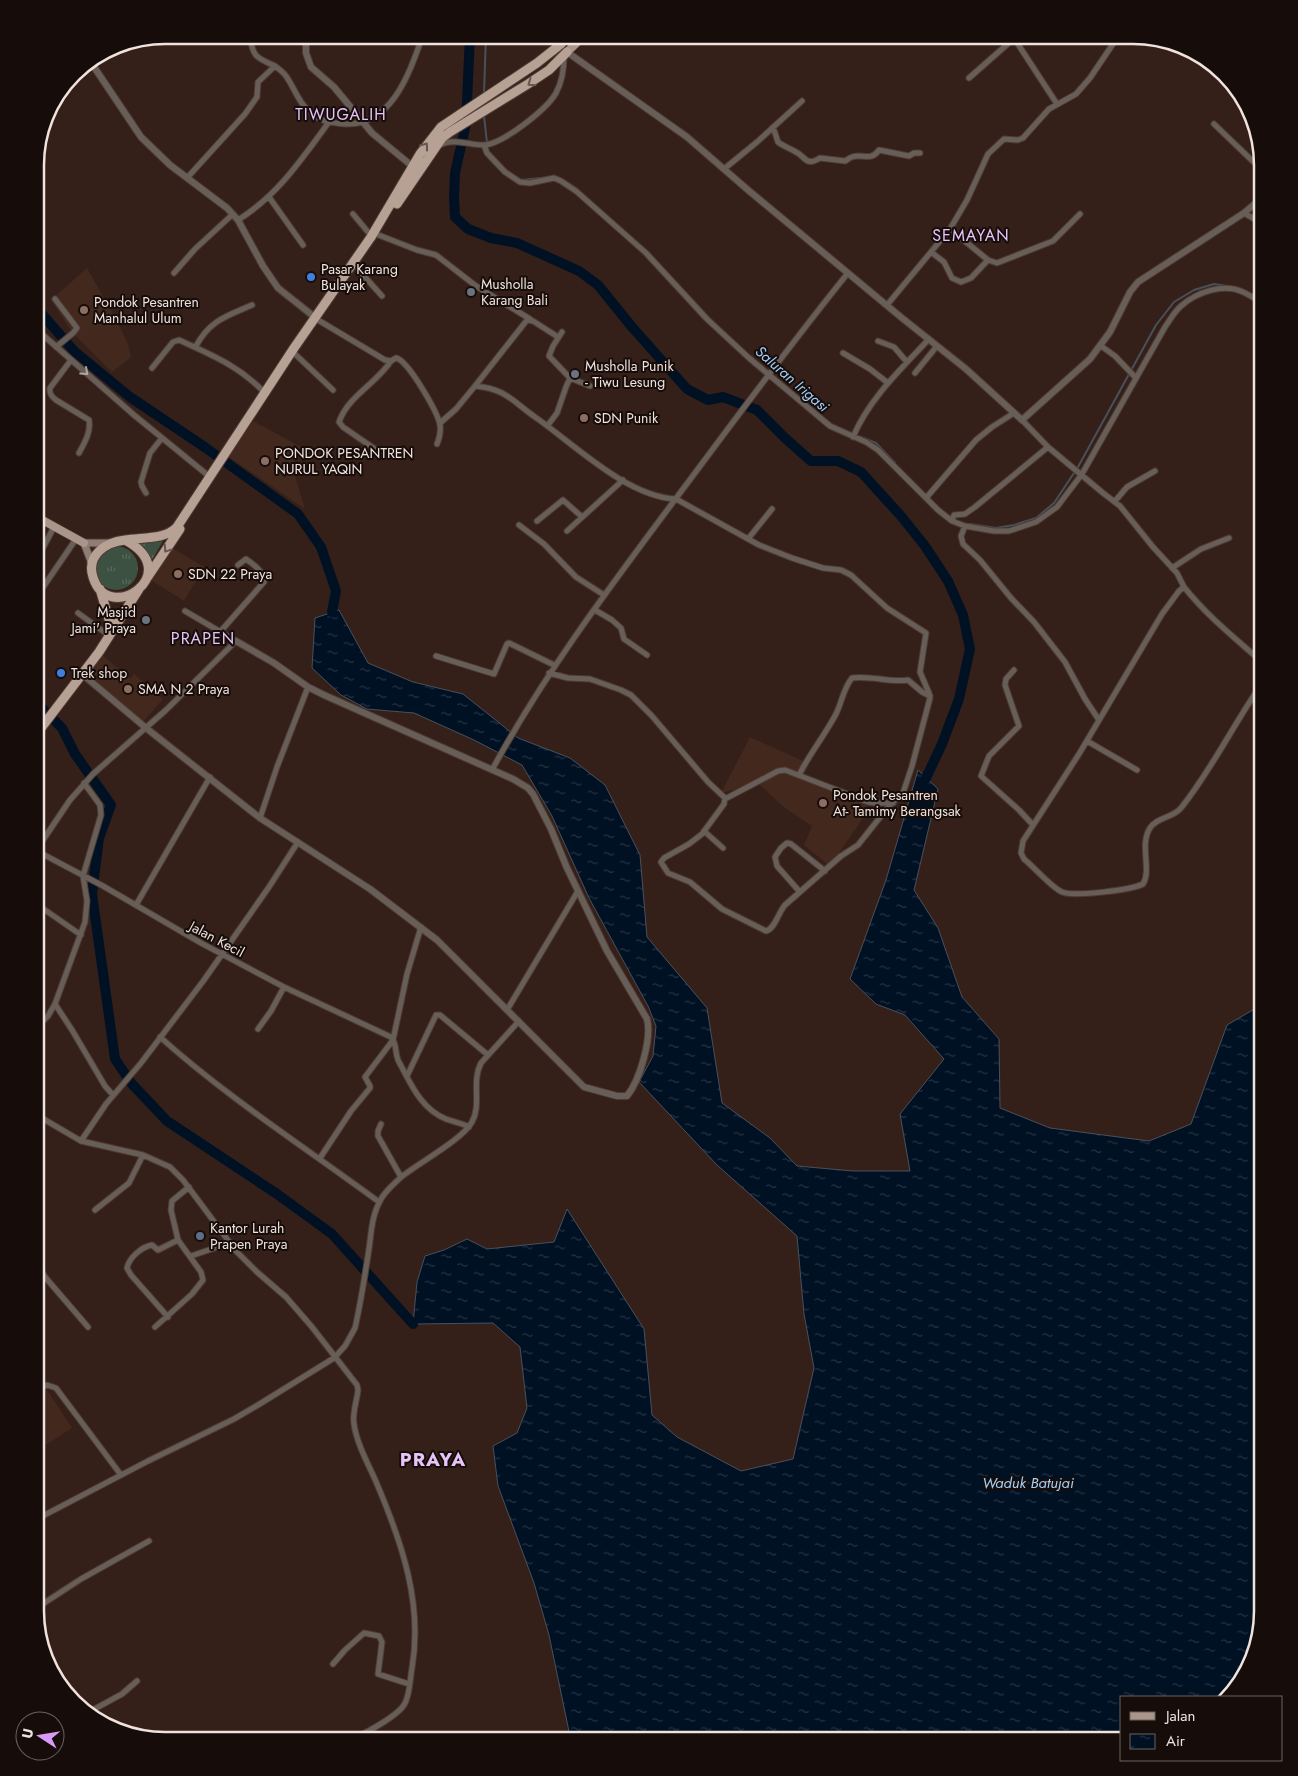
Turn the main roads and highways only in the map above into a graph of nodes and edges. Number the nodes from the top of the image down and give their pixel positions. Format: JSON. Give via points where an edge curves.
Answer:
{"nodes":[{"id":1,"x":561,"y":44,"type":"edge"},
{"id":2,"x":575,"y":44,"type":"edge"},
{"id":3,"x":565,"y":53,"type":"joint"},
{"id":4,"x":448,"y":127,"type":"junction"},
{"id":5,"x":373,"y":237,"type":"junction"},
{"id":6,"x":317,"y":319,"type":"junction"},
{"id":7,"x":229,"y":450,"type":"junction"},
{"id":8,"x":217,"y":468,"type":"junction"},
{"id":9,"x":44,"y":521,"type":"edge"},
{"id":10,"x":125,"y":540,"type":"junction"},
{"id":11,"x":84,"y":543,"type":"junction"},
{"id":12,"x":109,"y":544,"type":"junction"},
{"id":13,"x":92,"y":567,"type":"junction"},
{"id":14,"x":147,"y":578,"type":"junction"},
{"id":15,"x":100,"y":589,"type":"junction"},
{"id":16,"x":139,"y":589,"type":"junction"},
{"id":17,"x":52,"y":711,"type":"junction"},
{"id":18,"x":44,"y":720,"type":"edge"}],
"edges":[{"from":1,"to":4,"type":"highway"},
{"from":2,"to":3,"type":"main road"},
{"from":3,"to":4,"type":"highway","one_way":true,"via":[[549,70],[490,108]]},
{"from":4,"to":5,"type":"highway"},
{"from":5,"to":4,"type":"highway","one_way":true,"via":[[412,166],[434,134]]},
{"from":5,"to":6,"type":"highway"},
{"from":5,"to":6,"type":"highway"},
{"from":6,"to":7,"type":"highway"},
{"from":6,"to":7,"type":"highway"},
{"from":7,"to":8,"type":"highway"},
{"from":8,"to":10,"type":"highway","via":[[174,531],[164,536]]},
{"from":8,"to":14,"type":"highway","one_way":true},
{"from":9,"to":11,"type":"main road"},
{"from":10,"to":12,"type":"highway"},
{"from":10,"to":14,"type":"highway","via":[[139,549],[145,558]]},
{"from":11,"to":12,"type":"main road"},
{"from":11,"to":13,"type":"main road"},
{"from":12,"to":13,"type":"highway","via":[[97,553]]},
{"from":13,"to":15,"type":"highway","via":[[92,575]]},
{"from":14,"to":16,"type":"highway"},
{"from":15,"to":16,"type":"highway","via":[[120,597]]},
{"from":15,"to":17,"type":"highway","via":[[110,623],[107,634]]},
{"from":16,"to":17,"type":"highway","via":[[99,652]]},
{"from":17,"to":18,"type":"highway"}]}
